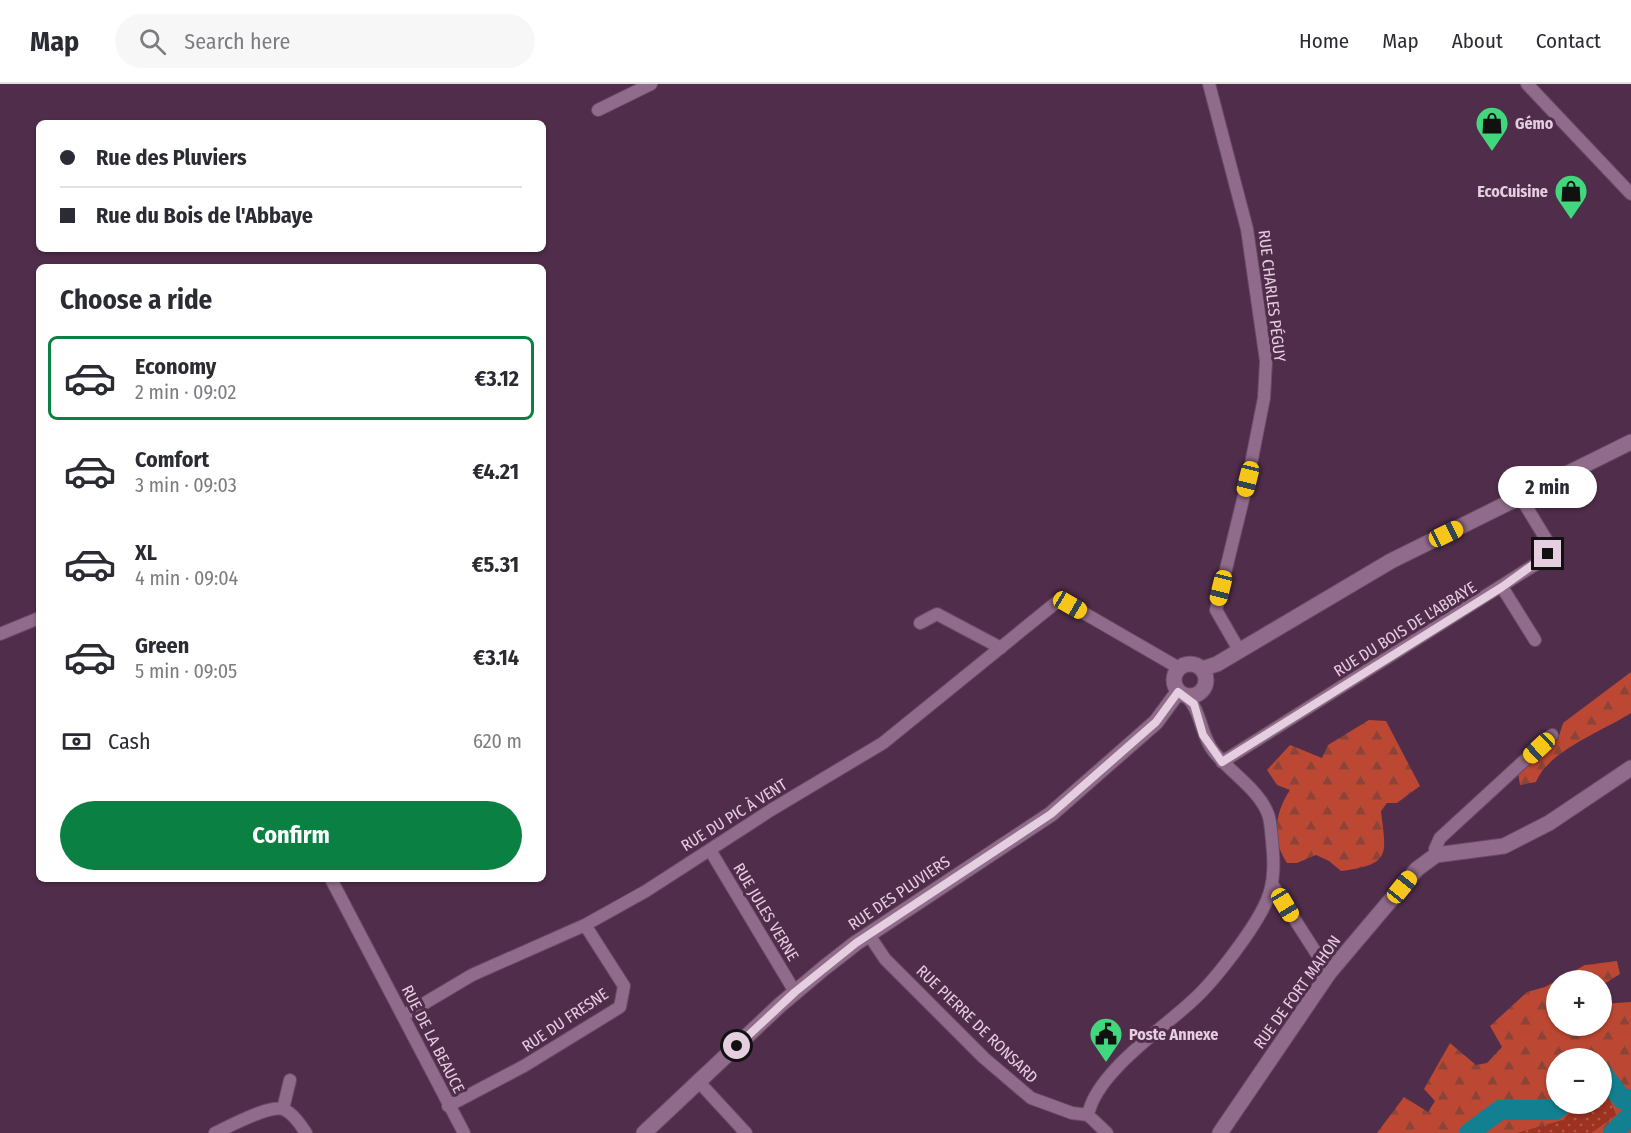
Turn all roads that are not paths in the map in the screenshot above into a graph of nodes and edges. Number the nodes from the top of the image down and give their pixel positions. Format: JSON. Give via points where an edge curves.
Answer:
{"nodes":[{"id":1,"x":651,"y":84,"type":"edge"},
{"id":2,"x":1209,"y":84,"type":"edge"},
{"id":3,"x":1527,"y":84,"type":"edge"},
{"id":4,"x":598,"y":110,"type":"dead end"},
{"id":5,"x":1631,"y":194,"type":"edge"},
{"id":6,"x":1631,"y":442,"type":"edge"},
{"id":7,"x":1521,"y":498,"type":"junction"},
{"id":8,"x":1502,"y":587,"type":"junction"},
{"id":9,"x":36,"y":619,"type":"edge"},
{"id":10,"x":920,"y":623,"type":"dead end"},
{"id":11,"x":0,"y":634,"type":"edge"},
{"id":12,"x":1535,"y":640,"type":"dead end"},
{"id":13,"x":1001,"y":648,"type":"junction"},
{"id":14,"x":1239,"y":650,"type":"junction"},
{"id":15,"x":1179,"y":668,"type":"junction"},
{"id":16,"x":1203,"y":669,"type":"junction"},
{"id":17,"x":1182,"y":694,"type":"junction"},
{"id":18,"x":1552,"y":735,"type":"dead end"},
{"id":19,"x":1222,"y":762,"type":"junction"},
{"id":20,"x":1631,"y":768,"type":"edge"},
{"id":21,"x":710,"y":850,"type":"junction"},
{"id":22,"x":1436,"y":855,"type":"junction"},
{"id":23,"x":333,"y":882,"type":"edge"},
{"id":24,"x":1272,"y":884,"type":"junction"},
{"id":25,"x":585,"y":925,"type":"junction"},
{"id":26,"x":869,"y":934,"type":"junction"},
{"id":27,"x":1329,"y":973,"type":"junction"},
{"id":28,"x":795,"y":992,"type":"junction"},
{"id":29,"x":403,"y":1016,"type":"junction"},
{"id":30,"x":290,"y":1080,"type":"dead end"},
{"id":31,"x":698,"y":1081,"type":"junction"},
{"id":32,"x":448,"y":1106,"type":"junction"},
{"id":33,"x":283,"y":1109,"type":"junction"},
{"id":34,"x":1088,"y":1115,"type":"junction"},
{"id":35,"x":215,"y":1133,"type":"edge"},
{"id":36,"x":306,"y":1133,"type":"edge"},
{"id":37,"x":464,"y":1133,"type":"edge"},
{"id":38,"x":644,"y":1133,"type":"edge"},
{"id":39,"x":746,"y":1133,"type":"edge"},
{"id":40,"x":1107,"y":1133,"type":"edge"},
{"id":41,"x":1220,"y":1133,"type":"edge"}],
"edges":[{"from":1,"to":4,"type":"street"},
{"from":2,"to":14,"type":"street","name":"RUE CHARLES PÉGUY","via":[[1247,229],[1266,361],[1264,398],[1248,479],[1216,610]]},
{"from":3,"to":5,"type":"street"},
{"from":6,"to":7,"type":"street"},
{"from":7,"to":8,"type":"street","name":"RUE DU BOIS DE L'ABBAYE","via":[[1549,544],[1548,554]]},
{"from":7,"to":14,"type":"street","via":[[1391,561]]},
{"from":8,"to":12,"type":"street"},
{"from":8,"to":19,"type":"street","name":"RUE DU BOIS DE L'ABBAYE"},
{"from":9,"to":11,"type":"street"},
{"from":10,"to":13,"type":"street","via":[[937,614]]},
{"from":13,"to":15,"type":"street","name":"RUE DU PIC À VENT","via":[[1058,601]]},
{"from":13,"to":21,"type":"street","name":"RUE DU PIC À VENT","via":[[883,743]]},
{"from":14,"to":16,"type":"street"},
{"from":15,"to":16,"type":"street","via":[[1193,664]]},
{"from":15,"to":17,"type":"street","via":[[1173,682]]},
{"from":16,"to":17,"type":"street","via":[[1204,689],[1196,696]]},
{"from":17,"to":19,"type":"street","via":[[1194,704],[1203,735]]},
{"from":17,"to":26,"type":"street","name":"RUE DES PLUVIERS","via":[[1156,722],[1051,814]]},
{"from":18,"to":22,"type":"street","via":[[1440,838]]},
{"from":19,"to":24,"type":"street","via":[[1269,815]]},
{"from":20,"to":22,"type":"street","via":[[1549,823],[1504,846]]},
{"from":21,"to":25,"type":"street","name":"RUE DU PIC À VENT"},
{"from":21,"to":28,"type":"street","name":"RUE JULES VERNE"},
{"from":22,"to":27,"type":"street","name":"RUE DE FORT MAHON","via":[[1417,869]]},
{"from":23,"to":29,"type":"street","name":"RUE DE LA BEAUCE"},
{"from":24,"to":27,"type":"street"},
{"from":24,"to":34,"type":"street","via":[[1267,900],[1214,978],[1114,1072],[1090,1105]]},
{"from":25,"to":29,"type":"street","name":"RUE DU PIC À VENT","via":[[472,975]]},
{"from":25,"to":32,"type":"street","name":"RUE DU FRESNE","via":[[624,986],[620,1007],[524,1066]]},
{"from":26,"to":28,"type":"street","name":"RUE DES PLUVIERS"},
{"from":26,"to":34,"type":"street","name":"RUE PIERRE DE RONSARD","via":[[885,958],[984,1058],[1031,1098]]},
{"from":27,"to":41,"type":"street","name":"RUE DE FORT MAHON"},
{"from":28,"to":31,"type":"street","name":"RUE DES PLUVIERS"},
{"from":29,"to":32,"type":"street","name":"RUE DE LA BEAUCE"},
{"from":30,"to":33,"type":"street"},
{"from":31,"to":38,"type":"street","name":"RUE DES PLUVIERS"},
{"from":31,"to":39,"type":"street"},
{"from":32,"to":37,"type":"street","name":"RUE DE LA BEAUCE"},
{"from":33,"to":35,"type":"street","via":[[268,1110]]},
{"from":33,"to":36,"type":"street","via":[[298,1120]]},
{"from":34,"to":40,"type":"street"}]}
